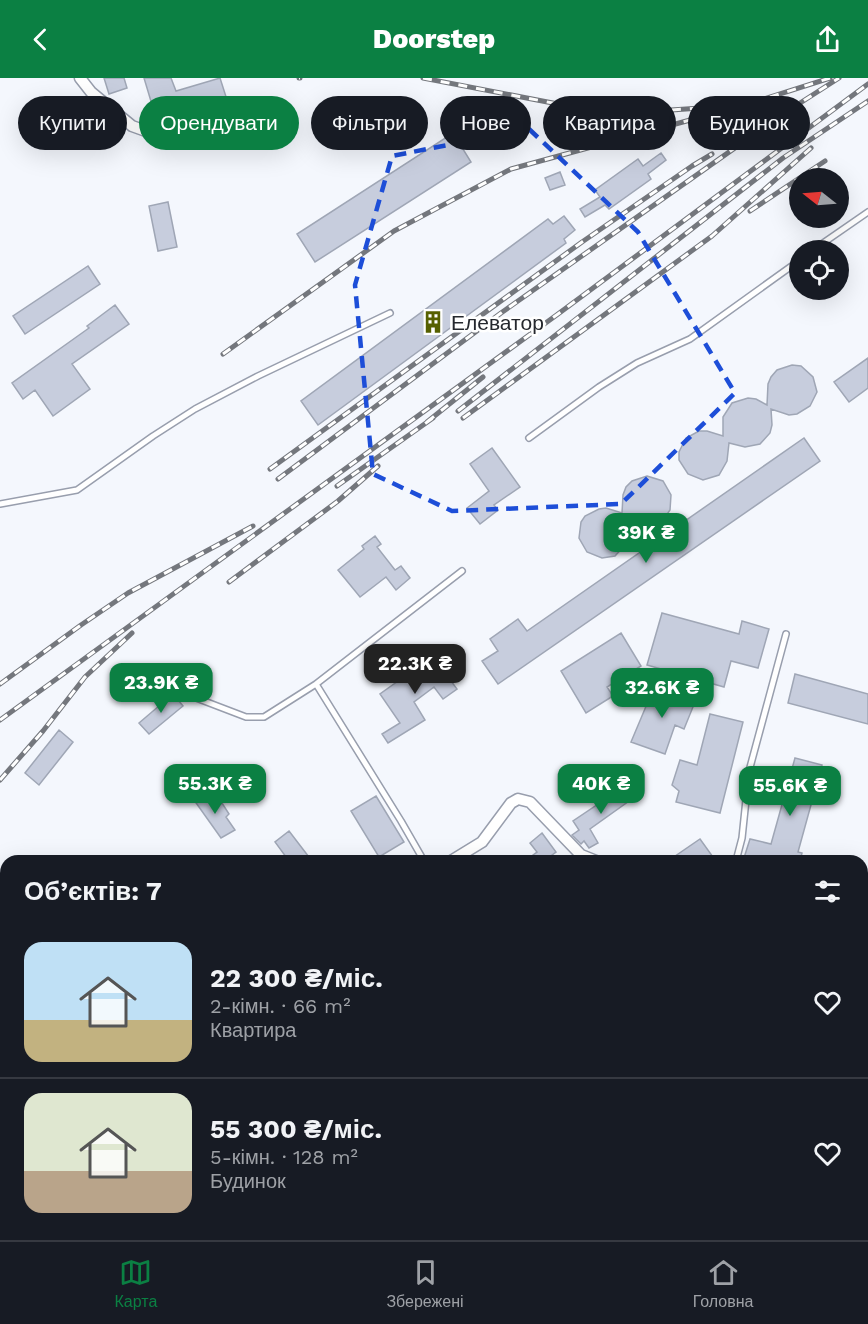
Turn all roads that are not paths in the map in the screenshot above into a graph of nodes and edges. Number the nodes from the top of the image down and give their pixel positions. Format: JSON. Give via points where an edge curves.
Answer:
{"nodes":[{"id":1,"x":80,"y":78,"type":"edge"},
{"id":2,"x":139,"y":129,"type":"edge"},
{"id":3,"x":868,"y":212,"type":"edge"},
{"id":4,"x":827,"y":240,"type":"edge"},
{"id":5,"x":789,"y":268,"type":"edge"},
{"id":6,"x":390,"y":313,"type":"dead end"},
{"id":7,"x":529,"y":438,"type":"dead end"},
{"id":8,"x":0,"y":504,"type":"edge"},
{"id":9,"x":462,"y":571,"type":"dead end"},
{"id":10,"x":786,"y":634,"type":"dead end"},
{"id":11,"x":316,"y":684,"type":"junction"},
{"id":12,"x":183,"y":698,"type":"dead end"},
{"id":13,"x":420,"y":855,"type":"edge"},
{"id":14,"x":461,"y":855,"type":"edge"},
{"id":15,"x":582,"y":855,"type":"edge"},
{"id":16,"x":738,"y":855,"type":"edge"}],
"edges":[{"from":1,"to":2,"type":"street","via":[[91,92]]},
{"from":3,"to":4,"type":"lane"},
{"from":5,"to":7,"type":"lane","via":[[690,339],[637,363]]},
{"from":6,"to":8,"type":"lane","via":[[195,409],[77,490]]},
{"from":9,"to":11,"type":"lane"},
{"from":10,"to":16,"type":"lane","via":[[749,771]]},
{"from":11,"to":12,"type":"lane","via":[[264,717],[246,717],[199,698]]},
{"from":11,"to":13,"type":"lane"},
{"from":14,"to":15,"type":"street","via":[[482,842],[518,799],[530,801]]}]}
